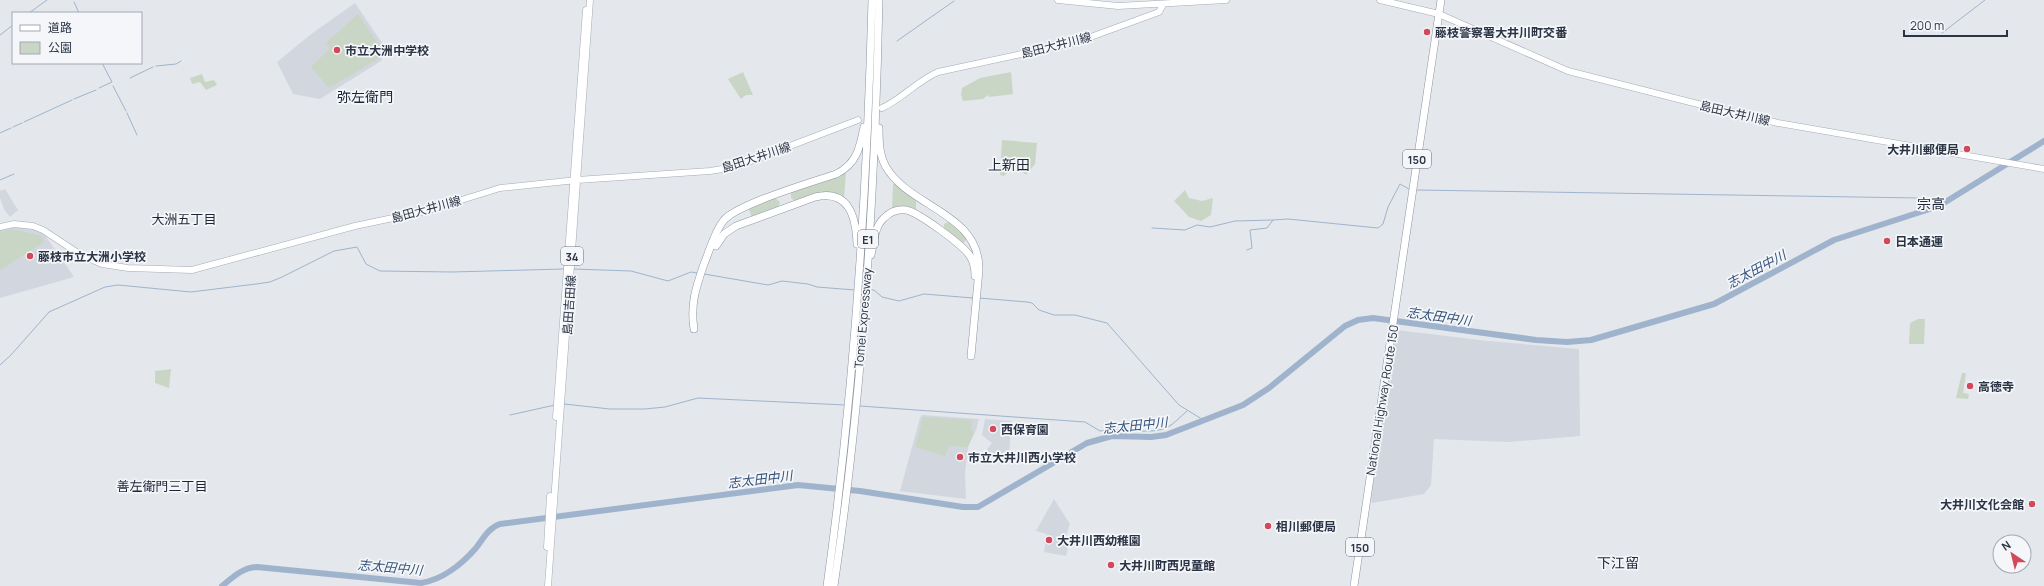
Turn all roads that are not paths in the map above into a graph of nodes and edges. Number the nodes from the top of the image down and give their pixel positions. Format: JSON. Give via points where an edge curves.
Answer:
{"nodes":[{"id":1,"x":586,"y":0,"type":"edge"},
{"id":2,"x":590,"y":0,"type":"edge"},
{"id":3,"x":872,"y":0,"type":"edge"},
{"id":4,"x":879,"y":0,"type":"edge"},
{"id":5,"x":1058,"y":0,"type":"edge"},
{"id":6,"x":1226,"y":0,"type":"edge"},
{"id":7,"x":1380,"y":0,"type":"edge"},
{"id":8,"x":1441,"y":0,"type":"edge"},
{"id":9,"x":1163,"y":5,"type":"junction"},
{"id":10,"x":1439,"y":14,"type":"junction"},
{"id":11,"x":870,"y":71,"type":"junction"},
{"id":12,"x":877,"y":94,"type":"junction"},
{"id":13,"x":882,"y":108,"type":"dead end"},
{"id":14,"x":858,"y":120,"type":"dead end"},
{"id":15,"x":2044,"y":169,"type":"edge"},
{"id":16,"x":575,"y":180,"type":"junction"},
{"id":17,"x":0,"y":227,"type":"edge"},
{"id":18,"x":862,"y":282,"type":"junction"},
{"id":19,"x":842,"y":496,"type":"junction"},
{"id":20,"x":551,"y":524,"type":"junction"},
{"id":21,"x":544,"y":586,"type":"edge"},
{"id":22,"x":548,"y":586,"type":"edge"},
{"id":23,"x":827,"y":586,"type":"edge"},
{"id":24,"x":834,"y":586,"type":"edge"},
{"id":25,"x":1354,"y":586,"type":"edge"}],
"edges":[{"from":1,"to":16,"type":"main road","name":"島田吉田線","number":"34"},
{"from":2,"to":16,"type":"main road","name":"島田吉田線","number":"34"},
{"from":3,"to":11,"type":"highway","name":"Tomei Expressway","number":"E1"},
{"from":4,"to":12,"type":"highway","name":"Tomei Expressway","number":"E1"},
{"from":5,"to":9,"type":"main road","via":[[1118,6]]},
{"from":6,"to":9,"type":"main road"},
{"from":7,"to":10,"type":"main road","name":"島田大井川線"},
{"from":8,"to":10,"type":"highway","name":"National Highway Route 150","number":"150"},
{"from":9,"to":13,"type":"main road","name":"島田大井川線","via":[[1159,12],[1077,42],[938,72]]},
{"from":10,"to":15,"type":"main road","name":"島田大井川線","via":[[1568,71],[1762,120]]},
{"from":10,"to":25,"type":"highway","name":"National Highway Route 150","number":"150"},
{"from":11,"to":18,"type":"highway","name":"Tomei Expressway","number":"E1"},
{"from":11,"to":18,"type":"highway","via":[[866,118],[860,145],[850,165],[836,174],[740,208],[722,223],[696,286],[692,311],[694,329],[699,288],[721,237],[736,226],[815,197],[837,197],[851,211],[856,227]]},
{"from":12,"to":18,"type":"highway","name":"Tomei Expressway","number":"E1"},
{"from":12,"to":18,"type":"highway","via":[[880,146],[886,167],[897,180],[966,232],[976,245],[979,270],[971,356],[975,270],[973,260],[964,248],[914,212],[898,210],[887,215],[877,229]]},
{"from":14,"to":16,"type":"main road","name":"島田大井川線","via":[[735,167]]},
{"from":16,"to":17,"type":"main road","name":"島田大井川線","via":[[491,190],[426,211],[355,226],[192,270],[128,268],[102,264],[81,255],[33,226],[14,224]]},
{"from":16,"to":20,"type":"main road","name":"島田吉田線","number":"34"},
{"from":18,"to":19,"type":"highway","name":"Tomei Expressway","number":"E1"},
{"from":19,"to":23,"type":"highway","name":"Tomei Expressway","number":"E1"},
{"from":19,"to":24,"type":"highway","name":"Tomei Expressway","number":"E1"},
{"from":20,"to":21,"type":"main road","name":"島田吉田線","number":"34"},
{"from":20,"to":22,"type":"main road","name":"島田吉田線","number":"34"}]}
